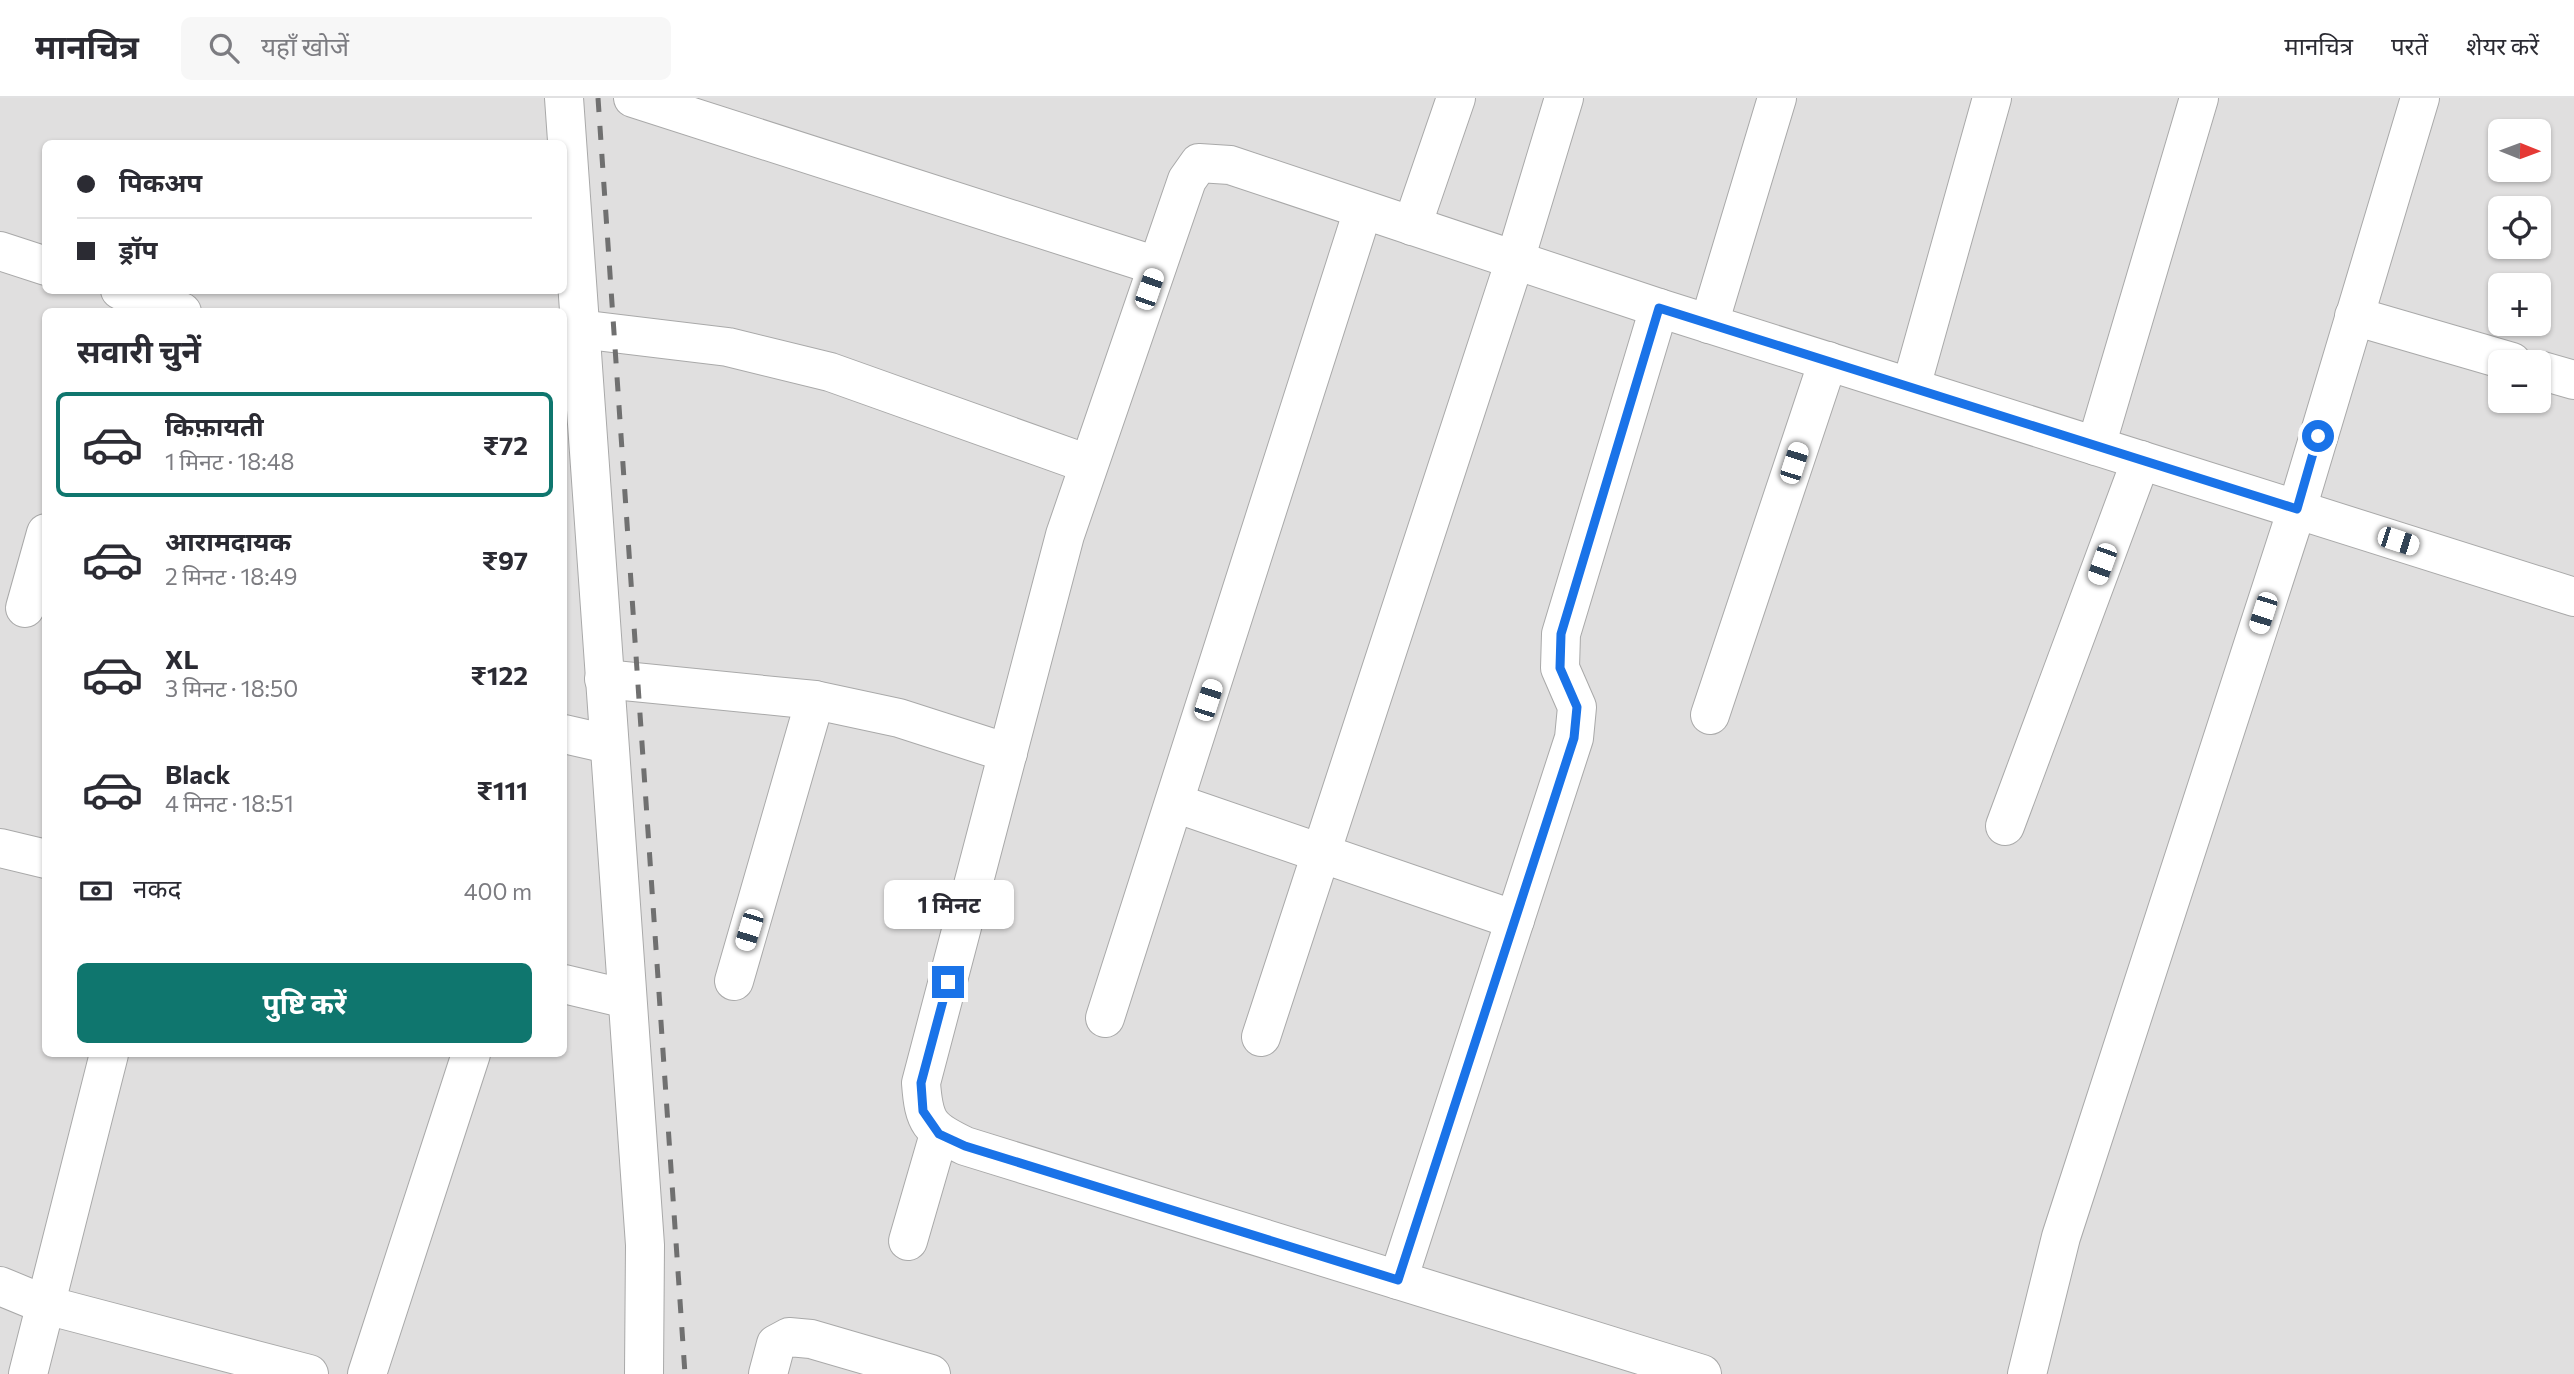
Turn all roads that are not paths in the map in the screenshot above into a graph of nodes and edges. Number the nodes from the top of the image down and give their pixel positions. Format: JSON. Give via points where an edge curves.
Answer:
{"nodes":[{"id":1,"x":564,"y":98,"type":"edge"},
{"id":2,"x":633,"y":98,"type":"edge"},
{"id":3,"x":1456,"y":98,"type":"edge"},
{"id":4,"x":1564,"y":98,"type":"edge"},
{"id":5,"x":1777,"y":98,"type":"edge"},
{"id":6,"x":1992,"y":98,"type":"edge"},
{"id":7,"x":2199,"y":98,"type":"edge"},
{"id":8,"x":2420,"y":98,"type":"edge"},
{"id":9,"x":567,"y":140,"type":"edge"},
{"id":10,"x":567,"y":144,"type":"edge"},
{"id":11,"x":1363,"y":210,"type":"junction"},
{"id":12,"x":1412,"y":226,"type":"junction"},
{"id":13,"x":0,"y":251,"type":"edge"},
{"id":14,"x":1515,"y":260,"type":"junction"},
{"id":15,"x":42,"y":265,"type":"edge"},
{"id":16,"x":1157,"y":266,"type":"junction"},
{"id":17,"x":131,"y":294,"type":"edge"},
{"id":18,"x":171,"y":308,"type":"edge"},
{"id":19,"x":1659,"y":308,"type":"junction"},
{"id":20,"x":2354,"y":316,"type":"junction"},
{"id":21,"x":1709,"y":324,"type":"junction"},
{"id":22,"x":579,"y":329,"type":"junction"},
{"id":23,"x":2488,"y":355,"type":"edge"},
{"id":24,"x":1828,"y":361,"type":"junction"},
{"id":25,"x":2551,"y":373,"type":"edge"},
{"id":26,"x":2574,"y":380,"type":"edge"},
{"id":27,"x":1910,"y":387,"type":"junction"},
{"id":28,"x":2096,"y":446,"type":"junction"},
{"id":29,"x":2141,"y":460,"type":"junction"},
{"id":30,"x":1088,"y":464,"type":"junction"},
{"id":31,"x":2297,"y":509,"type":"junction"},
{"id":32,"x":42,"y":547,"type":"edge"},
{"id":33,"x":580,"y":560,"type":"edge"},
{"id":34,"x":2574,"y":597,"type":"edge"},
{"id":35,"x":24,"y":608,"type":"edge"},
{"id":36,"x":604,"y":679,"type":"junction"},
{"id":37,"x":816,"y":701,"type":"junction"},
{"id":38,"x":1710,"y":715,"type":"dead end"},
{"id":39,"x":567,"y":735,"type":"edge"},
{"id":40,"x":608,"y":744,"type":"junction"},
{"id":41,"x":1008,"y":753,"type":"junction"},
{"id":42,"x":1175,"y":803,"type":"junction"},
{"id":43,"x":2005,"y":826,"type":"dead end"},
{"id":44,"x":0,"y":848,"type":"edge"},
{"id":45,"x":1322,"y":853,"type":"junction"},
{"id":46,"x":42,"y":858,"type":"edge"},
{"id":47,"x":1515,"y":920,"type":"junction"},
{"id":48,"x":734,"y":981,"type":"dead end"},
{"id":49,"x":567,"y":985,"type":"edge"},
{"id":50,"x":627,"y":999,"type":"junction"},
{"id":51,"x":1105,"y":1018,"type":"dead end"},
{"id":52,"x":1261,"y":1037,"type":"dead end"},
{"id":53,"x":108,"y":1057,"type":"edge"},
{"id":54,"x":470,"y":1057,"type":"edge"},
{"id":55,"x":939,"y":1134,"type":"junction"},
{"id":56,"x":908,"y":1241,"type":"dead end"},
{"id":57,"x":1398,"y":1280,"type":"junction"},
{"id":58,"x":0,"y":1286,"type":"edge"},
{"id":59,"x":46,"y":1305,"type":"junction"},
{"id":60,"x":29,"y":1374,"type":"edge"},
{"id":61,"x":309,"y":1374,"type":"edge"},
{"id":62,"x":367,"y":1374,"type":"edge"},
{"id":63,"x":644,"y":1374,"type":"edge"},
{"id":64,"x":768,"y":1374,"type":"edge"},
{"id":65,"x":931,"y":1374,"type":"edge"},
{"id":66,"x":1702,"y":1374,"type":"edge"},
{"id":67,"x":2026,"y":1374,"type":"edge"}],
"edges":[{"from":1,"to":9,"type":"street"},
{"from":2,"to":16,"type":"street"},
{"from":3,"to":12,"type":"street"},
{"from":4,"to":14,"type":"street"},
{"from":5,"to":21,"type":"street"},
{"from":6,"to":27,"type":"street"},
{"from":7,"to":28,"type":"street"},
{"from":8,"to":20,"type":"street"},
{"from":10,"to":22,"type":"street"},
{"from":11,"to":12,"type":"street"},
{"from":11,"to":16,"type":"street","via":[[1230,165],[1199,163],[1187,180]]},
{"from":11,"to":42,"type":"street"},
{"from":12,"to":14,"type":"street"},
{"from":13,"to":15,"type":"street"},
{"from":14,"to":19,"type":"street"},
{"from":14,"to":45,"type":"street"},
{"from":16,"to":30,"type":"street"},
{"from":17,"to":18,"type":"street"},
{"from":19,"to":21,"type":"street"},
{"from":19,"to":47,"type":"street","via":[[1561,634],[1560,668],[1578,720]]},
{"from":20,"to":23,"type":"street"},
{"from":20,"to":31,"type":"street"},
{"from":21,"to":24,"type":"street"},
{"from":22,"to":30,"type":"street","via":[[728,347],[830,372]]},
{"from":22,"to":33,"type":"street"},
{"from":24,"to":27,"type":"street"},
{"from":24,"to":38,"type":"street"},
{"from":25,"to":26,"type":"street"},
{"from":27,"to":28,"type":"street"},
{"from":28,"to":29,"type":"street"},
{"from":29,"to":31,"type":"street"},
{"from":29,"to":43,"type":"street"},
{"from":30,"to":41,"type":"street"},
{"from":31,"to":34,"type":"street"},
{"from":31,"to":67,"type":"street","via":[[2061,1237]]},
{"from":32,"to":35,"type":"street"},
{"from":33,"to":36,"type":"street"},
{"from":36,"to":37,"type":"street"},
{"from":36,"to":40,"type":"street"},
{"from":37,"to":41,"type":"street","via":[[899,718]]},
{"from":37,"to":48,"type":"street"},
{"from":39,"to":40,"type":"street"},
{"from":40,"to":50,"type":"street"},
{"from":41,"to":55,"type":"street","via":[[921,1083],[923,1111]]},
{"from":42,"to":45,"type":"street"},
{"from":42,"to":51,"type":"street"},
{"from":44,"to":46,"type":"street"},
{"from":45,"to":47,"type":"street"},
{"from":45,"to":52,"type":"street"},
{"from":47,"to":57,"type":"street"},
{"from":49,"to":50,"type":"street"},
{"from":50,"to":63,"type":"street","via":[[645,1245]]},
{"from":53,"to":59,"type":"street"},
{"from":54,"to":62,"type":"street"},
{"from":55,"to":56,"type":"street"},
{"from":55,"to":57,"type":"street","via":[[965,1146]]},
{"from":57,"to":66,"type":"street"},
{"from":58,"to":59,"type":"street"},
{"from":59,"to":60,"type":"street"},
{"from":59,"to":61,"type":"street"},
{"from":64,"to":65,"type":"street","via":[[776,1344],[789,1337],[811,1339]]}]}
